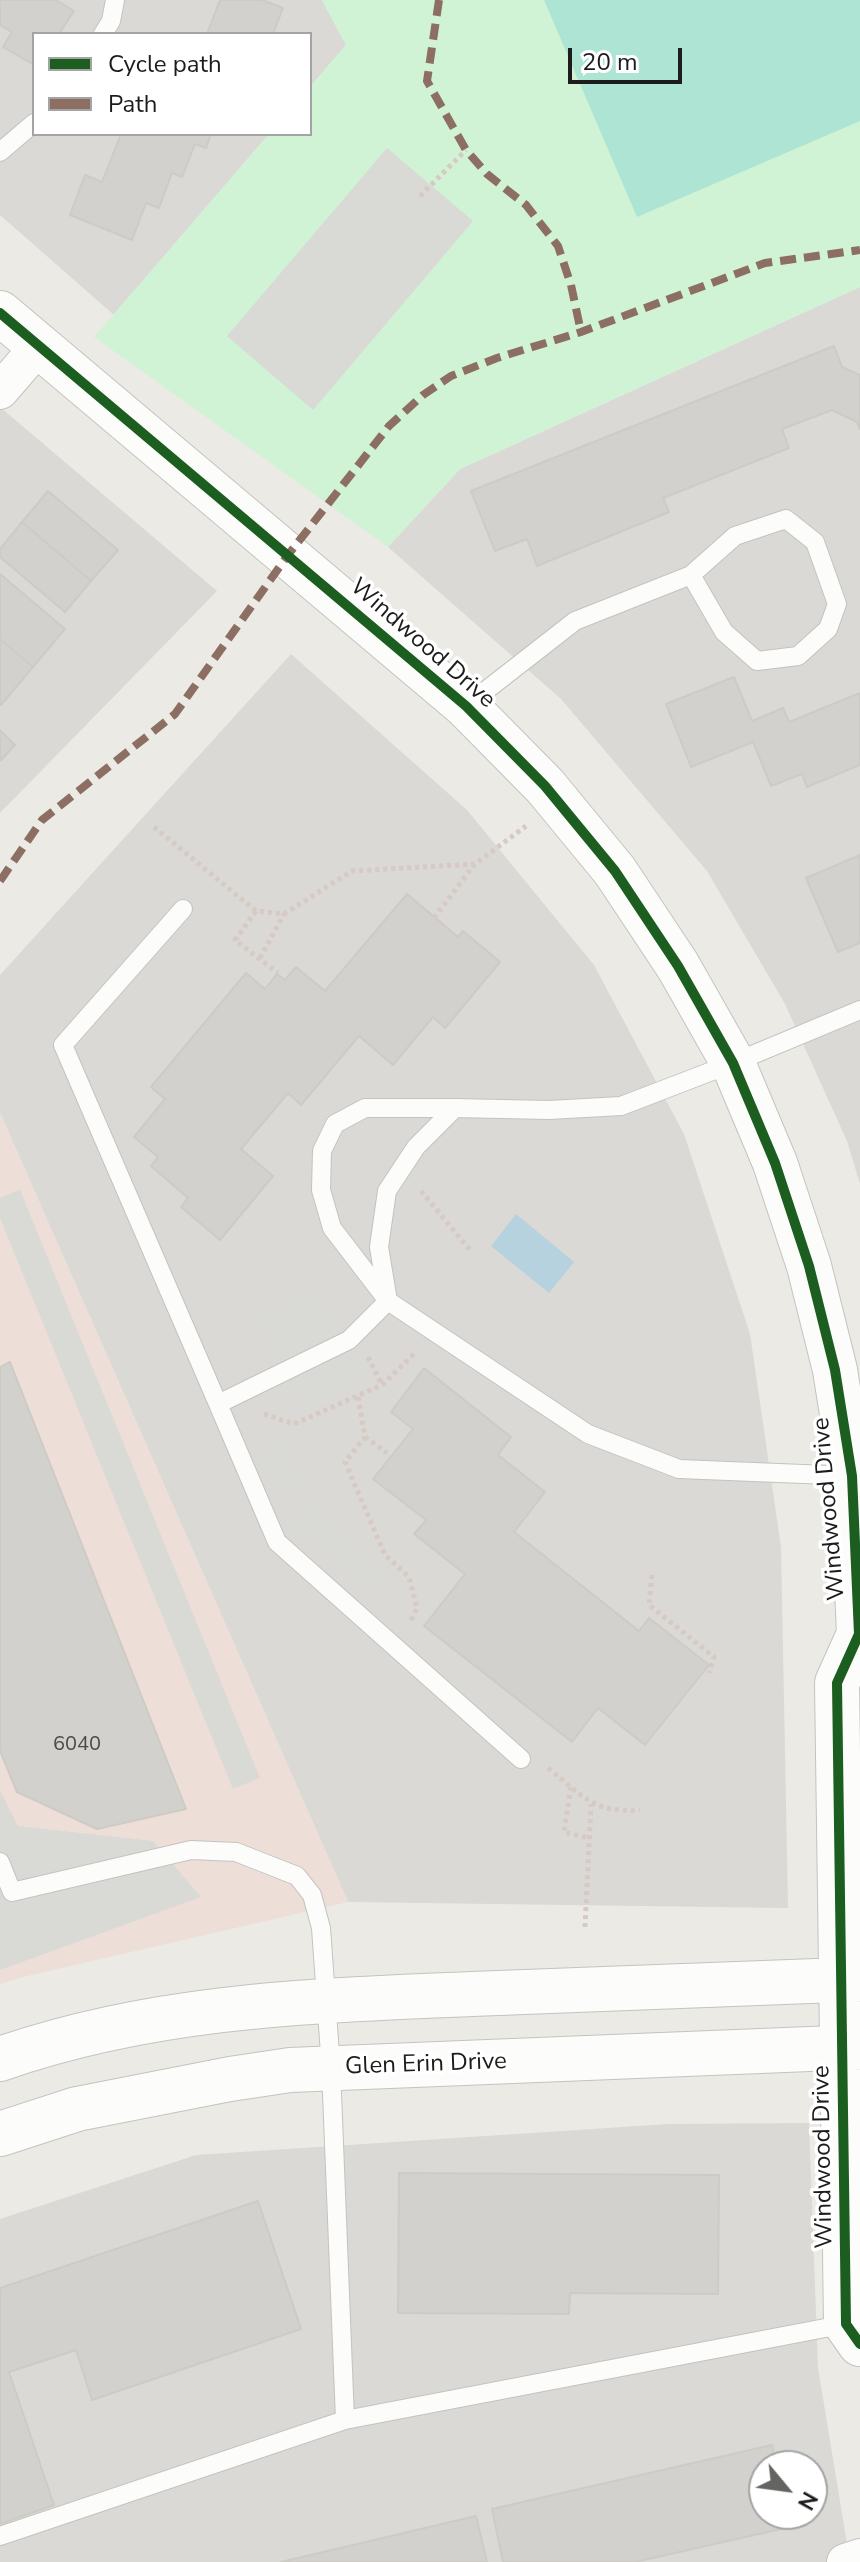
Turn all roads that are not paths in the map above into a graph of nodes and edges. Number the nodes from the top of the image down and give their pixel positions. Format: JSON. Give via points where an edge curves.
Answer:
{"nodes":[{"id":1,"x":115,"y":0,"type":"edge"},
{"id":2,"x":104,"y":32,"type":"edge"},
{"id":3,"x":32,"y":125,"type":"edge"},
{"id":4,"x":0,"y":152,"type":"edge"},
{"id":5,"x":0,"y":313,"type":"edge"},
{"id":6,"x":39,"y":346,"type":"junction"},
{"id":7,"x":0,"y":391,"type":"edge"},
{"id":8,"x":691,"y":575,"type":"junction"},
{"id":9,"x":466,"y":706,"type":"junction"},
{"id":10,"x":183,"y":909,"type":"dead end"},
{"id":11,"x":860,"y":1010,"type":"edge"},
{"id":12,"x":733,"y":1063,"type":"junction"},
{"id":13,"x":455,"y":1108,"type":"junction"},
{"id":14,"x":388,"y":1301,"type":"junction"},
{"id":15,"x":222,"y":1402,"type":"junction"},
{"id":16,"x":856,"y":1476,"type":"edge"},
{"id":17,"x":860,"y":1635,"type":"edge"},
{"id":18,"x":521,"y":1759,"type":"road end"},
{"id":19,"x":0,"y":1862,"type":"edge"},
{"id":20,"x":851,"y":1980,"type":"edge"},
{"id":21,"x":326,"y":2000,"type":"junction"},
{"id":22,"x":852,"y":2047,"type":"edge"},
{"id":23,"x":0,"y":2059,"type":"edge"},
{"id":24,"x":331,"y":2068,"type":"junction"},
{"id":25,"x":0,"y":2134,"type":"edge"},
{"id":26,"x":853,"y":2334,"type":"edge"},
{"id":27,"x":345,"y":2420,"type":"junction"},
{"id":28,"x":0,"y":2536,"type":"edge"},
{"id":29,"x":860,"y":2557,"type":"edge"},
{"id":30,"x":845,"y":2562,"type":"edge"}],
"edges":[{"from":1,"to":2,"type":"lane"},
{"from":3,"to":4,"type":"lane"},
{"from":5,"to":6,"type":"street","name":"Windwood Drive"},
{"from":6,"to":7,"type":"street"},
{"from":6,"to":9,"type":"street","name":"Windwood Drive"},
{"from":8,"to":8,"type":"lane","via":[[724,632],[757,661],[798,656],[828,629],[837,604],[815,542],[786,519],[735,536]]},
{"from":8,"to":9,"type":"lane","via":[[575,621]]},
{"from":9,"to":12,"type":"street","name":"Windwood Drive","via":[[615,871]]},
{"from":10,"to":15,"type":"lane","via":[[63,1045]]},
{"from":11,"to":12,"type":"lane"},
{"from":12,"to":13,"type":"lane","via":[[621,1106]]},
{"from":12,"to":16,"type":"street","name":"Windwood Drive","via":[[775,1163],[809,1266]]},
{"from":13,"to":14,"type":"lane","via":[[416,1147],[387,1191],[379,1247]]},
{"from":13,"to":14,"type":"lane","via":[[365,1108],[335,1124],[322,1151],[321,1190],[332,1228]]},
{"from":14,"to":15,"type":"lane","via":[[349,1340]]},
{"from":14,"to":16,"type":"lane","via":[[588,1434],[679,1469]]},
{"from":15,"to":18,"type":"lane","via":[[277,1542]]},
{"from":16,"to":17,"type":"street","name":"Windwood Drive"},
{"from":17,"to":20,"type":"street","name":"Windwood Drive","via":[[837,1683]]},
{"from":19,"to":21,"type":"lane","via":[[12,1892],[191,1850],[236,1852],[297,1876],[312,1895],[321,1928]]},
{"from":20,"to":21,"type":"street"},
{"from":20,"to":22,"type":"street","name":"Windwood Drive"},
{"from":21,"to":23,"type":"street","via":[[221,2008],[138,2022],[56,2039]]},
{"from":21,"to":24,"type":"lane"},
{"from":22,"to":24,"type":"street","name":"Glen Erin Drive"},
{"from":22,"to":26,"type":"street","name":"Windwood Drive"},
{"from":24,"to":25,"type":"street","name":"Glen Erin Drive","via":[[230,2079],[77,2109]]},
{"from":24,"to":27,"type":"lane"},
{"from":26,"to":27,"type":"lane"},
{"from":27,"to":28,"type":"lane"},
{"from":29,"to":30,"type":"street"}]}
